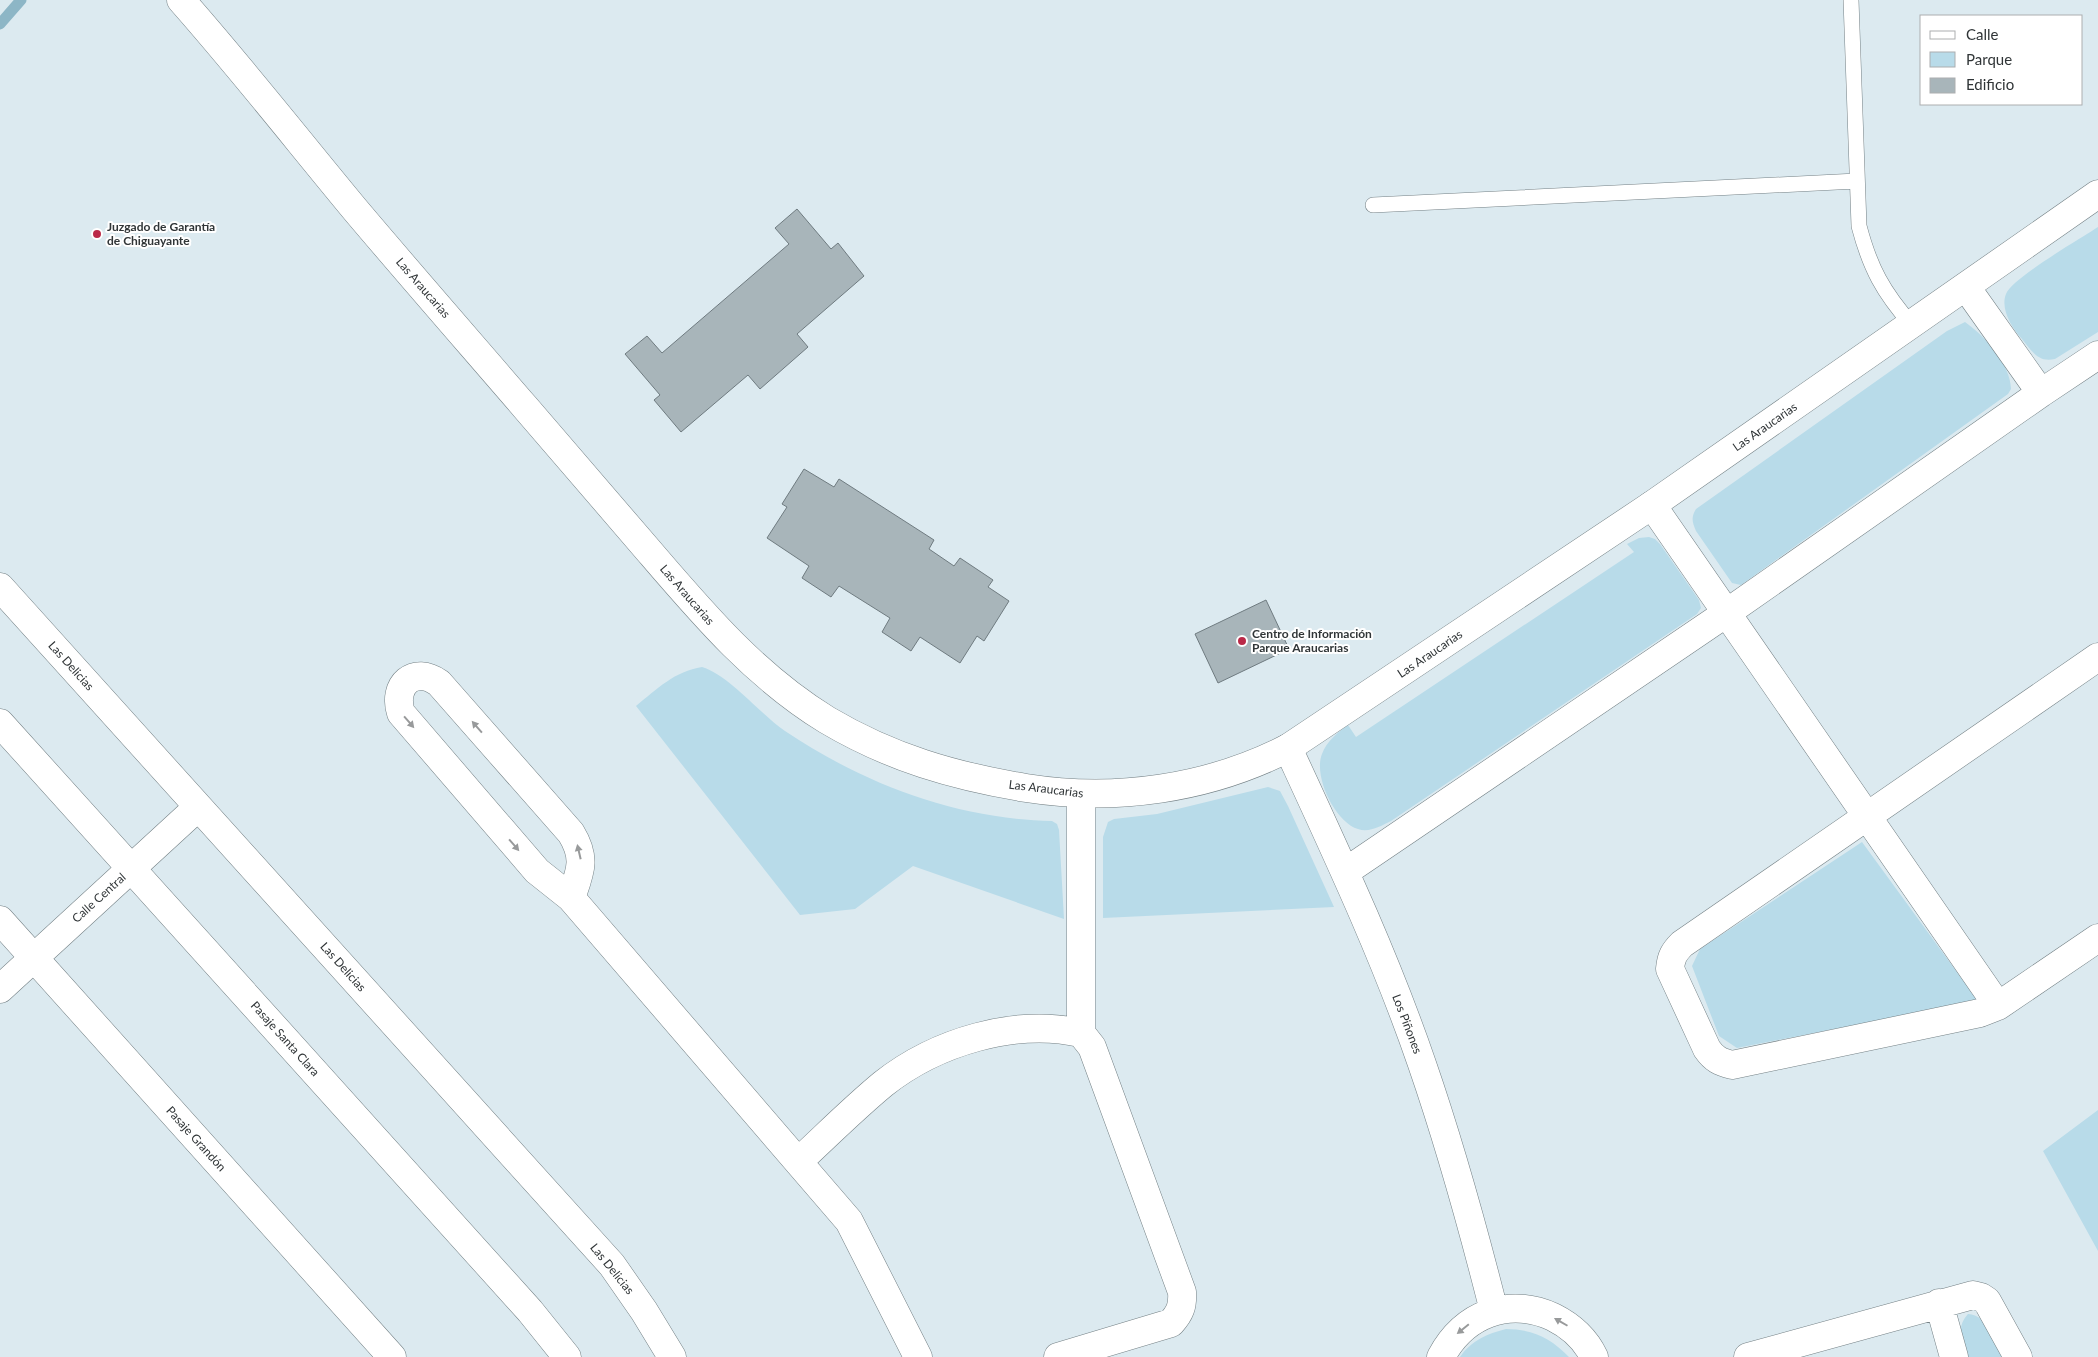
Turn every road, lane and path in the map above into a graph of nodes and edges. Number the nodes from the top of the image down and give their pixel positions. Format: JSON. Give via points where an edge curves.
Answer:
{"nodes":[{"id":1,"x":181,"y":0,"type":"edge"},
{"id":2,"x":1851,"y":0,"type":"edge"},
{"id":3,"x":1856,"y":181,"type":"junction"},
{"id":4,"x":2098,"y":194,"type":"edge"},
{"id":5,"x":1372,"y":205,"type":"dead end"},
{"id":6,"x":1966,"y":287,"type":"junction"},
{"id":7,"x":1912,"y":325,"type":"junction"},
{"id":8,"x":2098,"y":355,"type":"edge"},
{"id":9,"x":2041,"y":393,"type":"junction"},
{"id":10,"x":1652,"y":505,"type":"junction"},
{"id":11,"x":0,"y":588,"type":"edge"},
{"id":12,"x":1728,"y":612,"type":"junction"},
{"id":13,"x":2098,"y":656,"type":"edge"},
{"id":14,"x":0,"y":723,"type":"edge"},
{"id":15,"x":1288,"y":748,"type":"junction"},
{"id":16,"x":1081,"y":794,"type":"junction"},
{"id":17,"x":198,"y":807,"type":"junction"},
{"id":18,"x":1868,"y":816,"type":"junction"},
{"id":19,"x":132,"y":869,"type":"junction"},
{"id":20,"x":1345,"y":872,"type":"junction"},
{"id":21,"x":571,"y":898,"type":"junction"},
{"id":22,"x":0,"y":920,"type":"edge"},
{"id":23,"x":2098,"y":938,"type":"edge"},
{"id":24,"x":34,"y":958,"type":"junction"},
{"id":25,"x":0,"y":989,"type":"edge"},
{"id":26,"x":1998,"y":1006,"type":"junction"},
{"id":27,"x":1081,"y":1033,"type":"junction"},
{"id":28,"x":799,"y":1161,"type":"junction"},
{"id":29,"x":1939,"y":1303,"type":"junction"},
{"id":30,"x":1494,"y":1311,"type":"junction"},
{"id":31,"x":392,"y":1357,"type":"edge"},
{"id":32,"x":567,"y":1357,"type":"edge"},
{"id":33,"x":672,"y":1357,"type":"edge"},
{"id":34,"x":918,"y":1357,"type":"edge"},
{"id":35,"x":1058,"y":1357,"type":"edge"},
{"id":36,"x":1441,"y":1357,"type":"edge"},
{"id":37,"x":1594,"y":1357,"type":"edge"},
{"id":38,"x":1748,"y":1357,"type":"edge"},
{"id":39,"x":1954,"y":1357,"type":"edge"},
{"id":40,"x":2018,"y":1357,"type":"edge"}],
"edges":[{"from":1,"to":16,"type":"street","name":"Las Araucarias","via":[[685,594],[753,664],[827,719],[894,753],[961,776]]},
{"from":2,"to":3,"type":"lane"},
{"from":3,"to":5,"type":"lane"},
{"from":3,"to":7,"type":"lane","via":[[1859,226],[1866,251],[1891,301]]},
{"from":4,"to":6,"type":"street","name":"Las Araucarias"},
{"from":6,"to":7,"type":"street","name":"Las Araucarias"},
{"from":6,"to":9,"type":"street"},
{"from":7,"to":10,"type":"street","name":"Las Araucarias"},
{"from":8,"to":9,"type":"street"},
{"from":9,"to":12,"type":"street"},
{"from":10,"to":12,"type":"street"},
{"from":10,"to":15,"type":"street","name":"Las Araucarias"},
{"from":11,"to":17,"type":"street","name":"Las Delicias"},
{"from":12,"to":18,"type":"street"},
{"from":12,"to":20,"type":"street"},
{"from":13,"to":18,"type":"street"},
{"from":14,"to":19,"type":"street","name":"Pasaje Santa Clara"},
{"from":15,"to":16,"type":"street","name":"Las Araucarias","via":[[1237,771],[1187,784]]},
{"from":15,"to":20,"type":"street","name":"Los Piñones"},
{"from":16,"to":27,"type":"street"},
{"from":17,"to":19,"type":"street","name":"Calle Central"},
{"from":17,"to":33,"type":"street","name":"Las Delicias","via":[[612,1265]]},
{"from":18,"to":26,"type":"street"},
{"from":18,"to":26,"type":"street","via":[[1675,951],[1670,960],[1673,978],[1712,1057],[1732,1065],[1744,1064],[1980,1013]]},
{"from":19,"to":24,"type":"street","name":"Calle Central"},
{"from":19,"to":32,"type":"street","name":"Pasaje Santa Clara"},
{"from":20,"to":30,"type":"street","name":"Los Piñones","via":[[1425,1072],[1460,1183]]},
{"from":21,"to":21,"type":"street","one_way":true,"via":[[582,867],[581,854],[571,833],[439,683],[422,675],[408,680],[398,694],[401,712],[537,871]]},
{"from":21,"to":28,"type":"street"},
{"from":22,"to":24,"type":"street","name":"Pasaje Grandón"},
{"from":23,"to":26,"type":"street"},
{"from":24,"to":25,"type":"street","name":"Calle Central"},
{"from":24,"to":31,"type":"street","name":"Pasaje Grandón"},
{"from":27,"to":28,"type":"street","via":[[1064,1029],[1009,1031],[945,1048],[914,1063],[885,1083]]},
{"from":27,"to":35,"type":"street","via":[[1092,1047],[1182,1292],[1182,1303],[1179,1314],[1171,1323]]},
{"from":28,"to":34,"type":"street","via":[[849,1221]]},
{"from":29,"to":38,"type":"street"},
{"from":29,"to":39,"type":"street"},
{"from":29,"to":40,"type":"street","via":[[1973,1295],[1987,1301]]},
{"from":30,"to":36,"type":"street","one_way":true,"via":[[1457,1334]]},
{"from":37,"to":30,"type":"street","one_way":true,"via":[[1575,1330],[1554,1318],[1521,1308]]}]}
